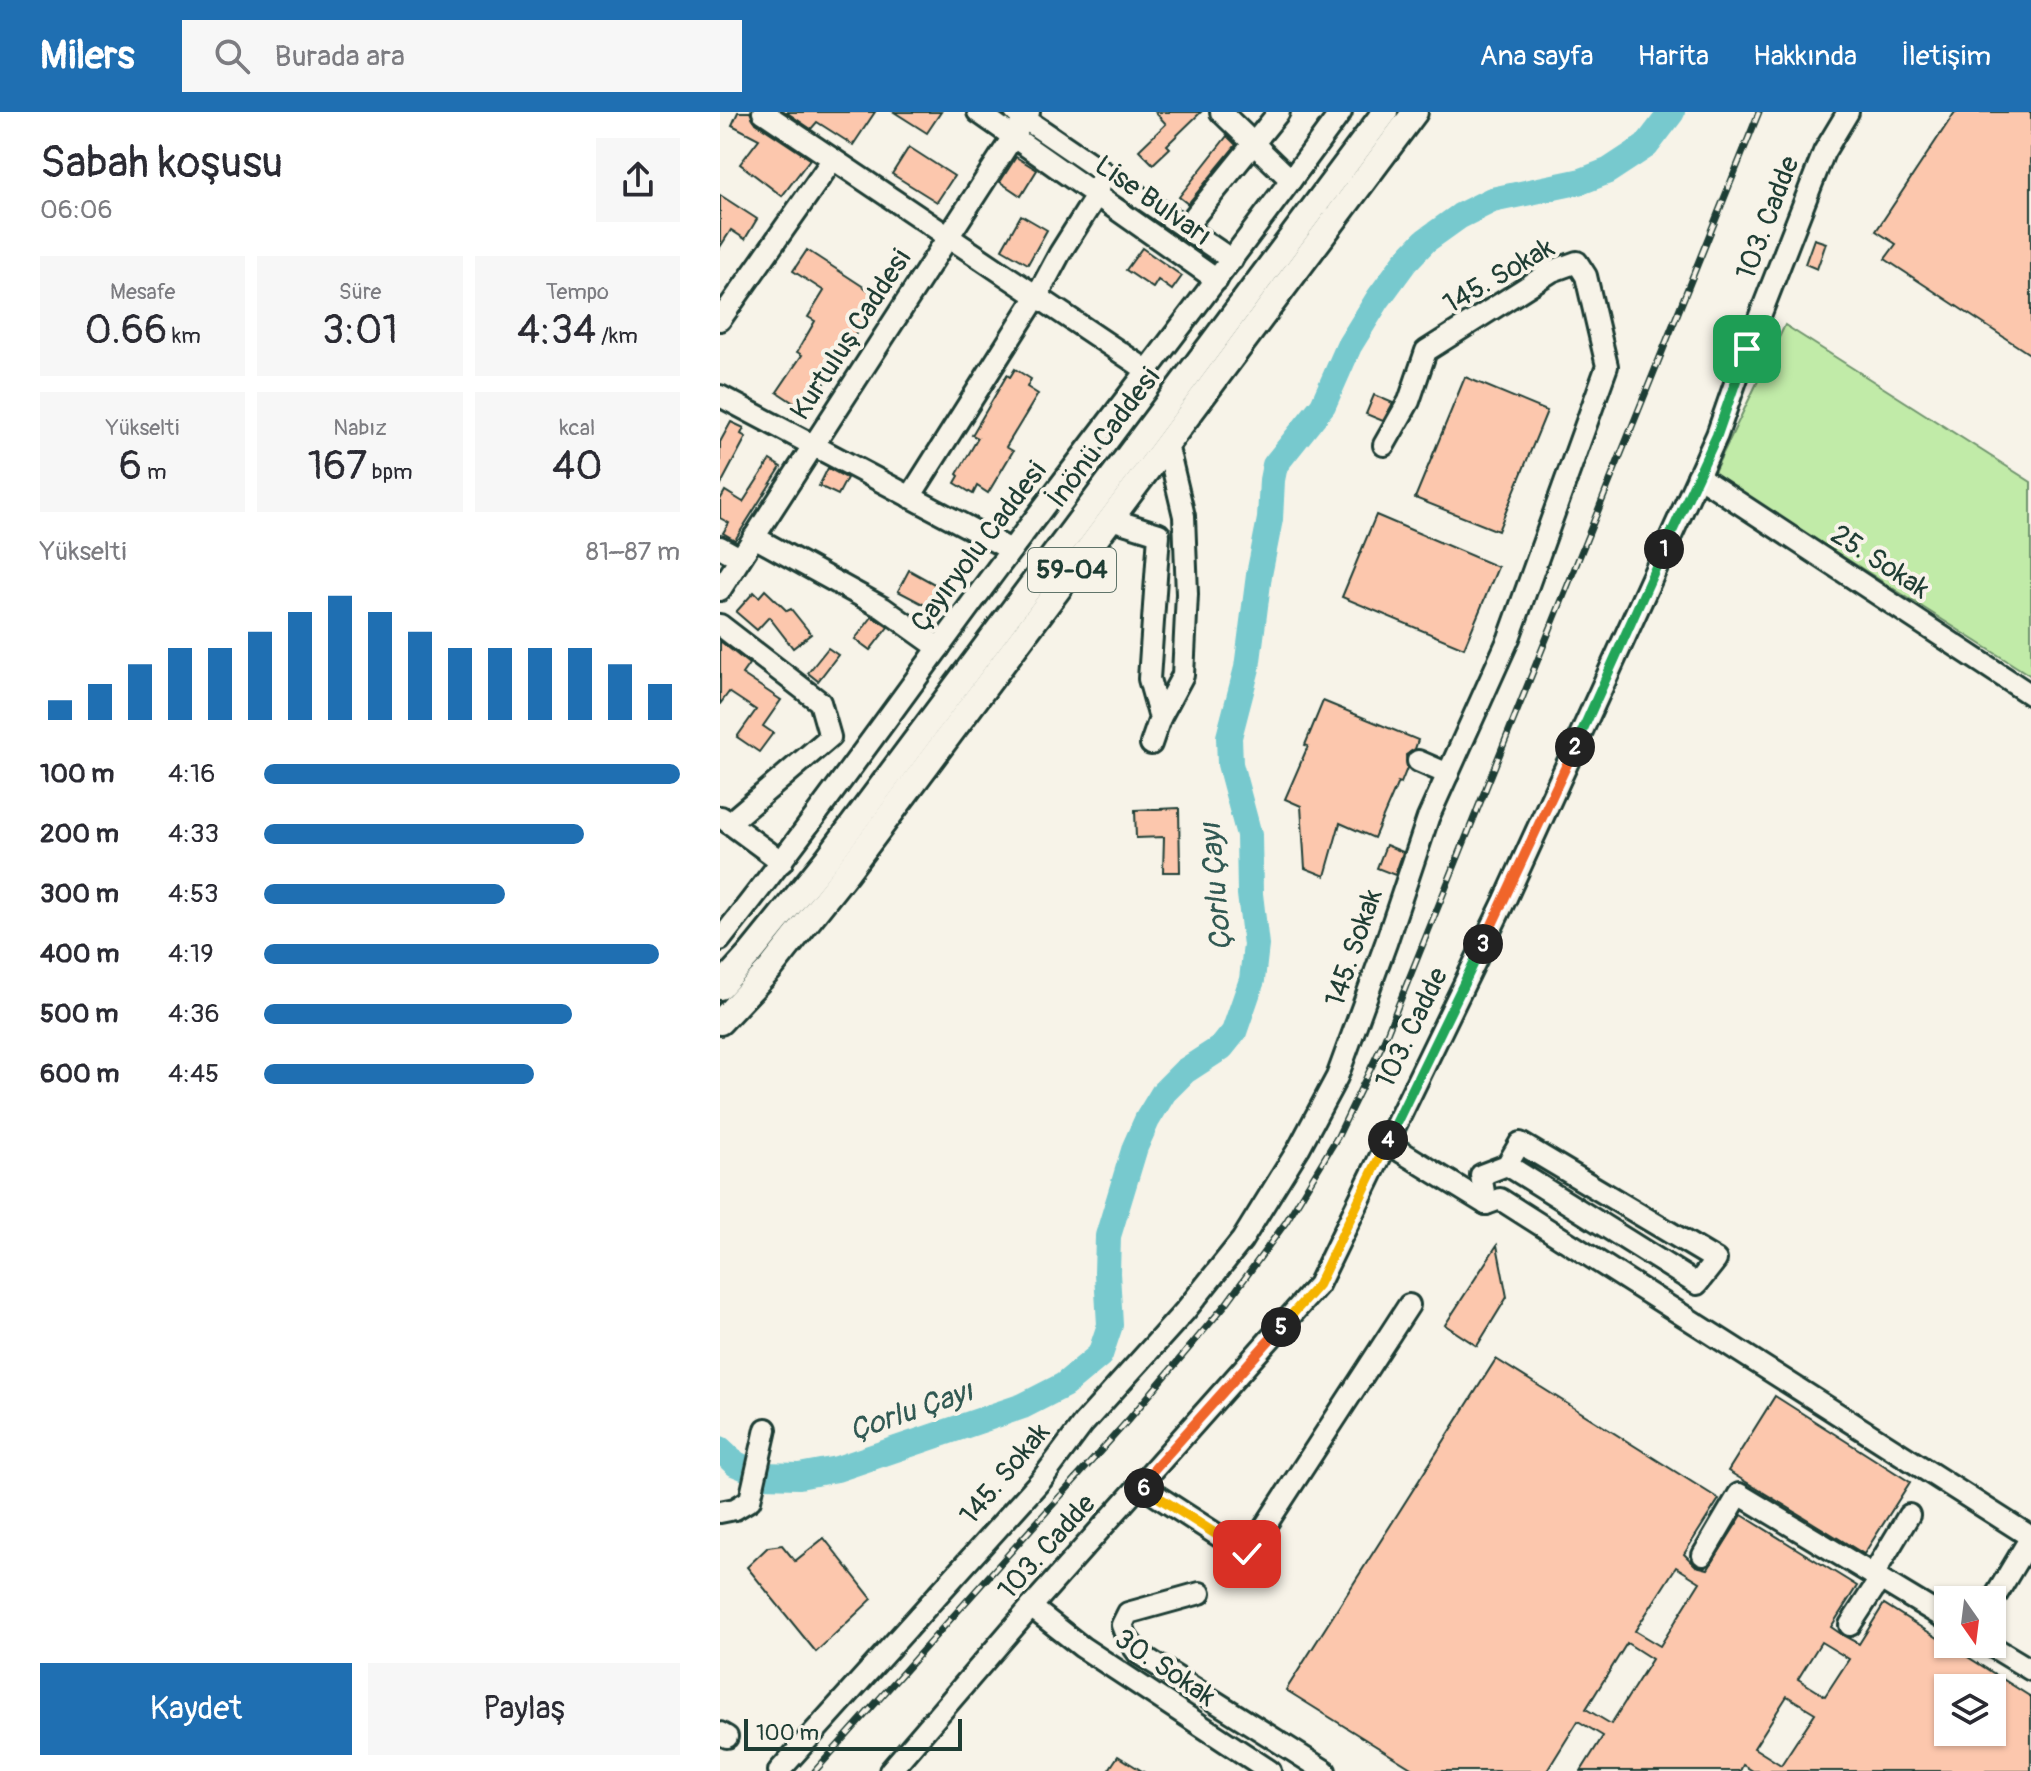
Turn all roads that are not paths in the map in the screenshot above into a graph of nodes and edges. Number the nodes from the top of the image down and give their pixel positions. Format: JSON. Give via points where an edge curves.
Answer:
{"nodes":[{"id":1,"x":763,"y":112,"type":"edge"},
{"id":2,"x":978,"y":112,"type":"edge"},
{"id":3,"x":1221,"y":112,"type":"edge"},
{"id":4,"x":1279,"y":112,"type":"edge"},
{"id":5,"x":1341,"y":112,"type":"edge"},
{"id":6,"x":1385,"y":112,"type":"edge"},
{"id":7,"x":1415,"y":112,"type":"edge"},
{"id":8,"x":1848,"y":112,"type":"edge"},
{"id":9,"x":1022,"y":114,"type":"edge"},
{"id":10,"x":1012,"y":138,"type":"junction"},
{"id":11,"x":1252,"y":144,"type":"junction"},
{"id":12,"x":833,"y":159,"type":"junction"},
{"id":13,"x":1103,"y":172,"type":"junction"},
{"id":14,"x":1291,"y":180,"type":"junction"},
{"id":15,"x":1096,"y":196,"type":"junction"},
{"id":16,"x":1185,"y":228,"type":"junction"},
{"id":17,"x":948,"y":237,"type":"junction"},
{"id":18,"x":1232,"y":260,"type":"junction"},
{"id":19,"x":1217,"y":280,"type":"junction"},
{"id":20,"x":1037,"y":296,"type":"junction"},
{"id":21,"x":720,"y":320,"type":"edge"},
{"id":22,"x":1148,"y":371,"type":"junction"},
{"id":23,"x":720,"y":396,"type":"edge"},
{"id":24,"x":1167,"y":444,"type":"junction"},
{"id":25,"x":813,"y":445,"type":"junction"},
{"id":26,"x":1384,"y":445,"type":"dead end"},
{"id":27,"x":1698,"y":476,"type":"junction"},
{"id":28,"x":910,"y":497,"type":"junction"},
{"id":29,"x":1111,"y":519,"type":"junction"},
{"id":30,"x":754,"y":537,"type":"junction"},
{"id":31,"x":720,"y":547,"type":"edge"},
{"id":32,"x":1011,"y":550,"type":"junction"},
{"id":33,"x":740,"y":558,"type":"junction"},
{"id":34,"x":720,"y":590,"type":"edge"},
{"id":35,"x":720,"y":625,"type":"edge"},
{"id":36,"x":939,"y":648,"type":"junction"},
{"id":37,"x":2031,"y":695,"type":"edge"},
{"id":38,"x":1160,"y":718,"type":"junction"},
{"id":39,"x":1151,"y":744,"type":"dead end"},
{"id":40,"x":1418,"y":761,"type":"dead end"},
{"id":41,"x":1448,"y":774,"type":"junction"},
{"id":42,"x":724,"y":820,"type":"edge"},
{"id":43,"x":782,"y":862,"type":"junction"},
{"id":44,"x":720,"y":940,"type":"edge"},
{"id":45,"x":720,"y":987,"type":"edge"},
{"id":46,"x":720,"y":1022,"type":"edge"},
{"id":47,"x":1387,"y":1143,"type":"junction"},
{"id":48,"x":1507,"y":1165,"type":"junction"},
{"id":49,"x":1486,"y":1204,"type":"junction"},
{"id":50,"x":1409,"y":1305,"type":"dead end"},
{"id":51,"x":766,"y":1429,"type":"dead end"},
{"id":52,"x":1140,"y":1485,"type":"junction"},
{"id":53,"x":720,"y":1512,"type":"edge"},
{"id":54,"x":1909,"y":1515,"type":"dead end"},
{"id":55,"x":2031,"y":1537,"type":"edge"},
{"id":56,"x":1703,"y":1555,"type":"dead end"},
{"id":57,"x":1876,"y":1577,"type":"junction"},
{"id":58,"x":2002,"y":1586,"type":"edge"},
{"id":59,"x":1200,"y":1593,"type":"dead end"},
{"id":60,"x":1031,"y":1607,"type":"junction"},
{"id":61,"x":1934,"y":1612,"type":"edge"},
{"id":62,"x":1850,"y":1625,"type":"dead end"},
{"id":63,"x":2006,"y":1655,"type":"edge"},
{"id":64,"x":2031,"y":1670,"type":"edge"},
{"id":65,"x":779,"y":1771,"type":"edge"},
{"id":66,"x":890,"y":1771,"type":"edge"},
{"id":67,"x":1270,"y":1771,"type":"edge"},
{"id":68,"x":1325,"y":1771,"type":"edge"}],
"edges":[{"from":1,"to":12,"type":"street"},
{"from":2,"to":10,"type":"street","name":"Lise Bulvarı"},
{"from":3,"to":11,"type":"street"},
{"from":4,"to":11,"type":"street"},
{"from":5,"to":14,"type":"street","name":"Çayıryolu Caddesi"},
{"from":6,"to":45,"type":"main road","name":"İnönü Caddesi","number":"59-04","via":[[827,859]]},
{"from":7,"to":24,"type":"main road","number":"59-04"},
{"from":8,"to":27,"type":"street","name":"103. Cadde","via":[[1824,152]]},
{"from":9,"to":10,"type":"street","name":"Kurtuluş Caddesi"},
{"from":9,"to":13,"type":"street","name":"Lise Bulvarı"},
{"from":10,"to":15,"type":"street","name":"Lise Bulvarı"},
{"from":10,"to":17,"type":"street","name":"Kurtuluş Caddesi"},
{"from":11,"to":14,"type":"street"},
{"from":11,"to":16,"type":"street"},
{"from":12,"to":17,"type":"street"},
{"from":12,"to":21,"type":"street"},
{"from":13,"to":15,"type":"street"},
{"from":13,"to":16,"type":"street","name":"Lise Bulvarı"},
{"from":14,"to":18,"type":"street","name":"Çayıryolu Caddesi"},
{"from":15,"to":19,"type":"street","name":"Lise Bulvarı"},
{"from":15,"to":20,"type":"street"},
{"from":16,"to":18,"type":"street","name":"Lise Bulvarı"},
{"from":17,"to":20,"type":"street"},
{"from":17,"to":25,"type":"street","name":"Kurtuluş Caddesi"},
{"from":18,"to":19,"type":"street","name":"Çayıryolu Caddesi"},
{"from":19,"to":22,"type":"street","name":"Çayıryolu Caddesi"},
{"from":20,"to":22,"type":"street"},
{"from":20,"to":28,"type":"street"},
{"from":22,"to":32,"type":"street","name":"Çayıryolu Caddesi"},
{"from":23,"to":25,"type":"street"},
{"from":24,"to":29,"type":"main road","number":"59-04"},
{"from":24,"to":38,"type":"street","via":[[1184,516],[1187,594],[1183,675]]},
{"from":25,"to":28,"type":"street"},
{"from":25,"to":30,"type":"street","name":"Kurtuluş Caddesi"},
{"from":26,"to":41,"type":"street","name":"145. Sokak","via":[[1409,401],[1426,351],[1552,271],[1577,262],[1586,276],[1607,366],[1509,638]]},
{"from":27,"to":37,"type":"street","name":"25. Sokak"},
{"from":27,"to":47,"type":"street","name":"103. Cadde","via":[[1505,900]]},
{"from":28,"to":32,"type":"street"},
{"from":29,"to":38,"type":"street","via":[[1159,534],[1149,679]]},
{"from":29,"to":46,"type":"main road","number":"59-04","via":[[846,873]]},
{"from":30,"to":33,"type":"street","name":"Kurtuluş Caddesi"},
{"from":30,"to":36,"type":"street","via":[[883,608]]},
{"from":31,"to":33,"type":"street"},
{"from":32,"to":36,"type":"street","name":"Çayıryolu Caddesi"},
{"from":33,"to":34,"type":"street","name":"Kurtuluş Caddesi"},
{"from":35,"to":42,"type":"street","via":[[820,702],[830,737]]},
{"from":36,"to":43,"type":"street","name":"Çayıryolu Caddesi"},
{"from":38,"to":39,"type":"street"},
{"from":40,"to":41,"type":"street"},
{"from":41,"to":65,"type":"street","name":"145. Sokak","via":[[1337,1077],[1242,1240],[1042,1479]]},
{"from":42,"to":43,"type":"street"},
{"from":43,"to":44,"type":"street","name":"Çayıryolu Caddesi"},
{"from":47,"to":49,"type":"street"},
{"from":47,"to":52,"type":"street","name":"103. Cadde","via":[[1318,1285]]},
{"from":48,"to":48,"type":"street","via":[[1697,1284],[1716,1260],[1520,1143]]},
{"from":48,"to":49,"type":"street","via":[[1481,1175]]},
{"from":49,"to":55,"type":"street","via":[[1500,1199]]},
{"from":50,"to":52,"type":"street","via":[[1247,1554]]},
{"from":51,"to":53,"type":"street","via":[[750,1500]]},
{"from":52,"to":60,"type":"street","name":"103. Cadde"},
{"from":54,"to":57,"type":"street"},
{"from":55,"to":58,"type":"street"},
{"from":56,"to":57,"type":"street","via":[[1739,1494]]},
{"from":57,"to":61,"type":"street"},
{"from":57,"to":62,"type":"street"},
{"from":59,"to":68,"type":"street","via":[[1128,1613],[1122,1625],[1127,1638],[1138,1653]]},
{"from":60,"to":66,"type":"street","name":"103. Cadde"},
{"from":60,"to":67,"type":"street","name":"30. Sokak","via":[[1082,1647]]},
{"from":63,"to":64,"type":"street"}]}
